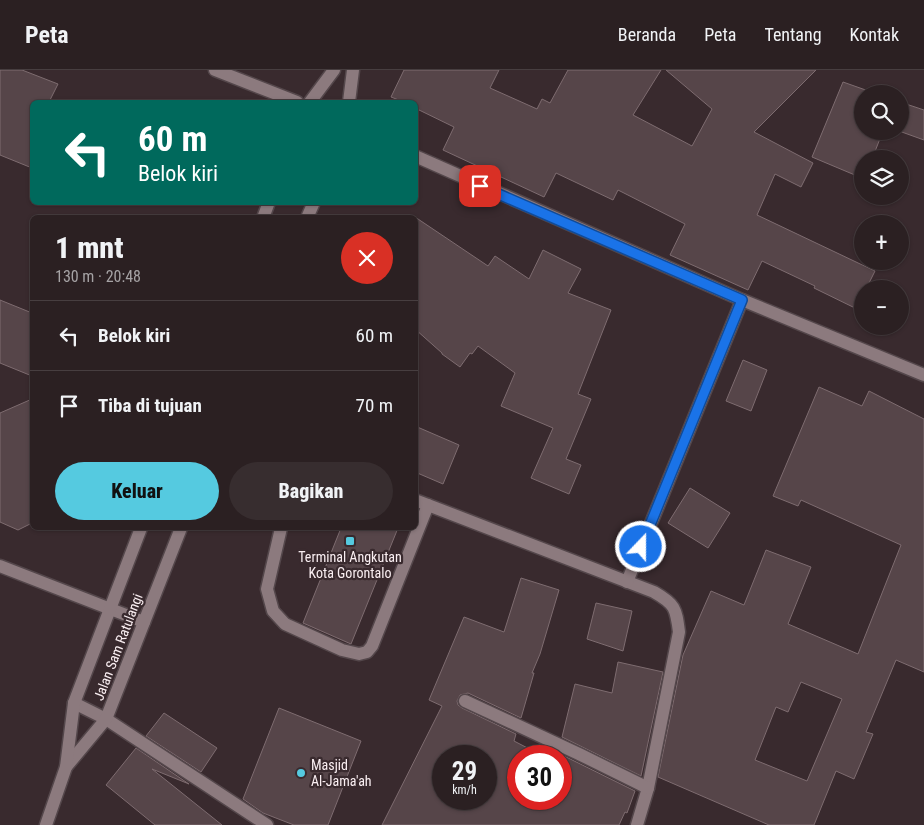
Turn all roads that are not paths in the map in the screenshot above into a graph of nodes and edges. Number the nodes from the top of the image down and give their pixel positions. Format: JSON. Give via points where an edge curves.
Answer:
{"nodes":[{"id":1,"x":215,"y":70,"type":"edge"},
{"id":2,"x":334,"y":70,"type":"edge"},
{"id":3,"x":353,"y":70,"type":"edge"},
{"id":4,"x":292,"y":100,"type":"edge"},
{"id":5,"x":312,"y":100,"type":"edge"},
{"id":6,"x":349,"y":100,"type":"edge"},
{"id":7,"x":418,"y":157,"type":"edge"},
{"id":8,"x":742,"y":300,"type":"junction"},
{"id":9,"x":924,"y":375,"type":"edge"},
{"id":10,"x":418,"y":501,"type":"edge"},
{"id":11,"x":428,"y":505,"type":"junction"},
{"id":12,"x":140,"y":530,"type":"edge"},
{"id":13,"x":180,"y":530,"type":"edge"},
{"id":14,"x":281,"y":530,"type":"edge"},
{"id":15,"x":0,"y":566,"type":"edge"},
{"id":16,"x":627,"y":582,"type":"junction"},
{"id":17,"x":109,"y":610,"type":"junction"},
{"id":18,"x":144,"y":622,"type":"junction"},
{"id":19,"x":465,"y":701,"type":"dead end"},
{"id":20,"x":74,"y":703,"type":"junction"},
{"id":21,"x":106,"y":720,"type":"junction"},
{"id":22,"x":66,"y":766,"type":"junction"},
{"id":23,"x":648,"y":788,"type":"junction"},
{"id":24,"x":46,"y":825,"type":"edge"},
{"id":25,"x":267,"y":825,"type":"edge"},
{"id":26,"x":637,"y":825,"type":"edge"}],
"edges":[{"from":1,"to":4,"type":"street"},
{"from":2,"to":5,"type":"street"},
{"from":3,"to":6,"type":"street"},
{"from":7,"to":8,"type":"street"},
{"from":8,"to":9,"type":"street"},
{"from":8,"to":16,"type":"street"},
{"from":10,"to":11,"type":"street"},
{"from":11,"to":14,"type":"street","via":[[372,646],[359,654],[342,650],[285,624],[273,611],[267,589]]},
{"from":11,"to":16,"type":"street"},
{"from":12,"to":17,"type":"street","name":"Jalan Sam Ratulangi"},
{"from":13,"to":18,"type":"street","name":"Jalan Sam Ratulangi"},
{"from":15,"to":17,"type":"street"},
{"from":16,"to":23,"type":"street","via":[[669,600],[677,615],[678,632]]},
{"from":17,"to":18,"type":"street"},
{"from":17,"to":20,"type":"street","name":"Jalan Sam Ratulangi"},
{"from":18,"to":21,"type":"street","name":"Jalan Sam Ratulangi"},
{"from":19,"to":23,"type":"street"},
{"from":20,"to":21,"type":"street"},
{"from":20,"to":22,"type":"street","name":"Jalan Sam Ratulangi"},
{"from":21,"to":22,"type":"street","name":"Jalan Sam Ratulangi"},
{"from":21,"to":25,"type":"street"},
{"from":22,"to":24,"type":"street","name":"Jalan Sam Ratulangi"},
{"from":23,"to":26,"type":"street"}]}
